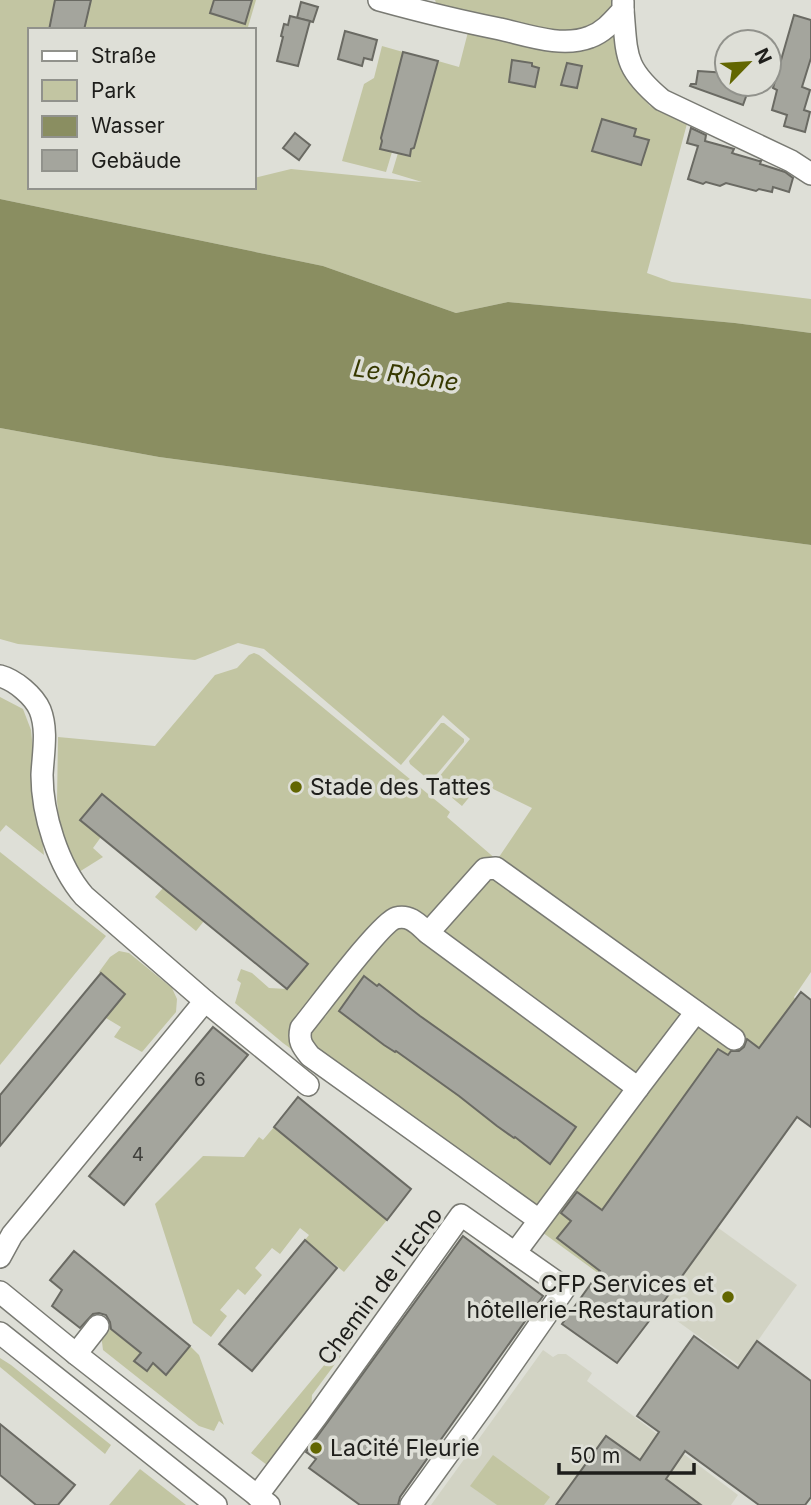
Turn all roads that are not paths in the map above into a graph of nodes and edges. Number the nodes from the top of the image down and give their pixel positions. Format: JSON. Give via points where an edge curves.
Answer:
{"nodes":[{"id":1,"x":379,"y":0,"type":"edge"},
{"id":2,"x":623,"y":5,"type":"edge"},
{"id":3,"x":811,"y":174,"type":"edge"},
{"id":4,"x":0,"y":676,"type":"edge"},
{"id":5,"x":428,"y":933,"type":"junction"},
{"id":6,"x":205,"y":1001,"type":"junction"},
{"id":7,"x":696,"y":1012,"type":"junction"},
{"id":8,"x":734,"y":1039,"type":"dead end"},
{"id":9,"x":308,"y":1085,"type":"dead end"},
{"id":10,"x":638,"y":1088,"type":"junction"},
{"id":11,"x":539,"y":1220,"type":"junction"},
{"id":12,"x":6,"y":1239,"type":"edge"},
{"id":13,"x":515,"y":1253,"type":"junction"},
{"id":14,"x":0,"y":1257,"type":"edge"},
{"id":15,"x":0,"y":1292,"type":"edge"},
{"id":16,"x":99,"y":1326,"type":"dead end"},
{"id":17,"x":0,"y":1333,"type":"edge"},
{"id":18,"x":76,"y":1354,"type":"junction"},
{"id":19,"x":263,"y":1500,"type":"edge"},
{"id":20,"x":216,"y":1505,"type":"edge"},
{"id":21,"x":411,"y":1505,"type":"edge"}],
"edges":[{"from":1,"to":2,"type":"street","via":[[547,40],[572,41],[598,34]]},
{"from":2,"to":3,"type":"street","via":[[628,59],[638,77],[662,100]]},
{"from":4,"to":6,"type":"street","via":[[22,688],[40,710],[42,780],[50,828],[75,886]]},
{"from":5,"to":7,"type":"street","via":[[485,869],[496,868]]},
{"from":5,"to":10,"type":"street"},
{"from":5,"to":11,"type":"street","via":[[407,918],[387,923],[301,1028],[301,1045],[310,1056]]},
{"from":6,"to":9,"type":"street"},
{"from":6,"to":12,"type":"street"},
{"from":7,"to":8,"type":"street"},
{"from":7,"to":10,"type":"street"},
{"from":10,"to":11,"type":"street"},
{"from":11,"to":13,"type":"street"},
{"from":12,"to":14,"type":"street"},
{"from":13,"to":19,"type":"street","name":"Chemin de l'Echo","via":[[461,1215],[317,1416]]},
{"from":13,"to":21,"type":"street","name":"Chemin de l'Echo","via":[[565,1288]]},
{"from":15,"to":18,"type":"street"},
{"from":16,"to":18,"type":"street"},
{"from":17,"to":20,"type":"street"},
{"from":18,"to":19,"type":"street"}]}
